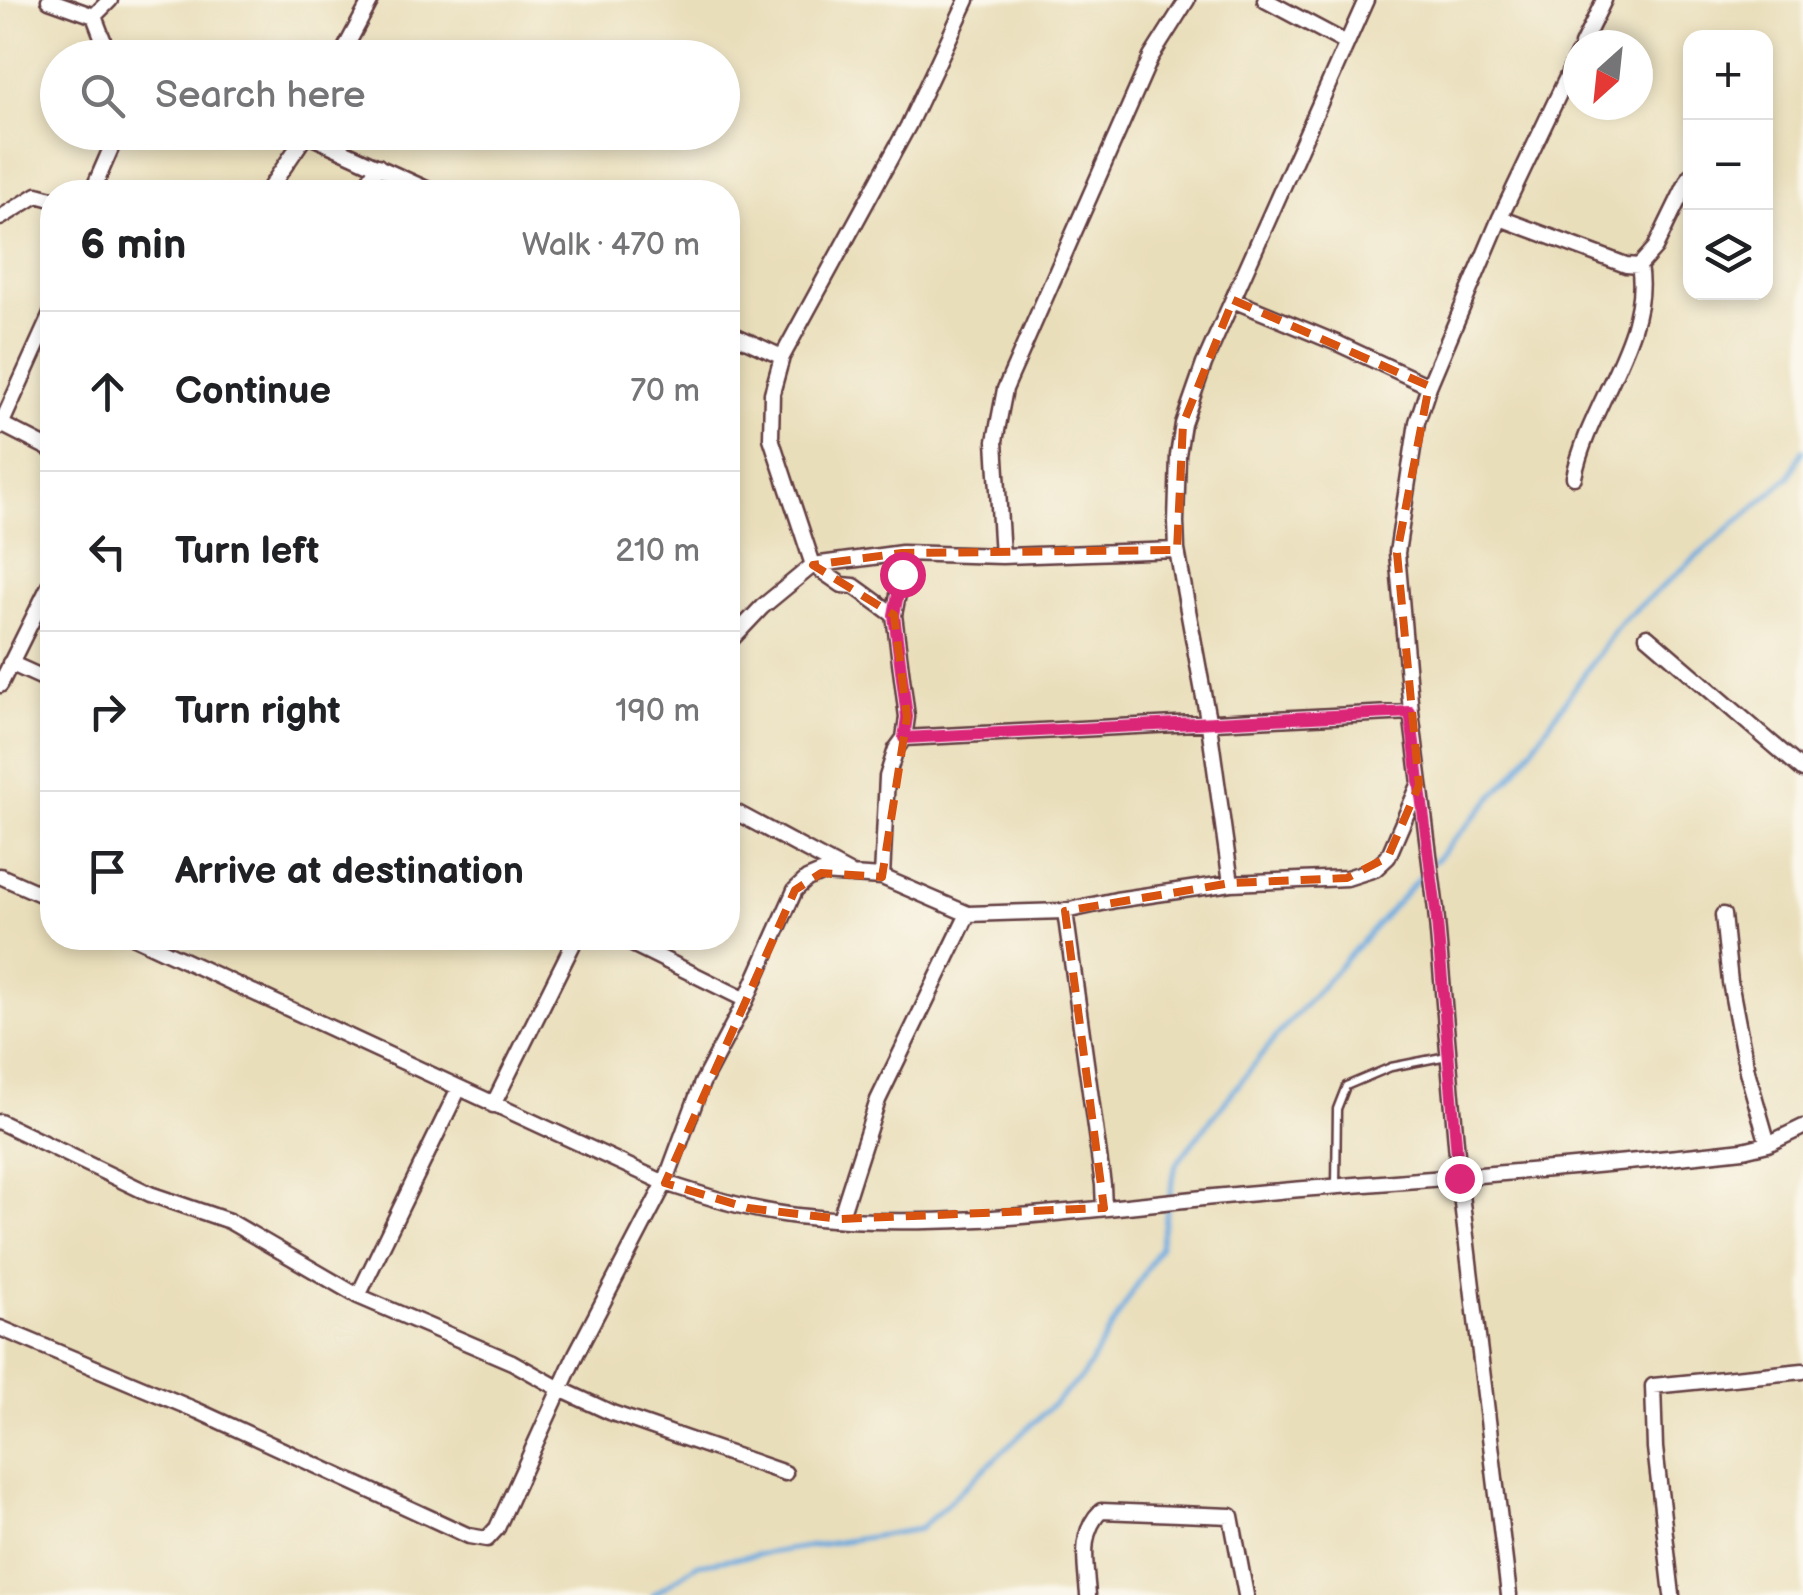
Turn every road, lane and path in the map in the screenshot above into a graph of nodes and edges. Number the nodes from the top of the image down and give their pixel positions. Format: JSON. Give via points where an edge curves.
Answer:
{"nodes":[{"id":1,"x":50,"y":0,"type":"edge"},
{"id":2,"x":110,"y":0,"type":"edge"},
{"id":3,"x":370,"y":0,"type":"edge"},
{"id":4,"x":967,"y":0,"type":"edge"},
{"id":5,"x":1187,"y":0,"type":"edge"},
{"id":6,"x":1265,"y":0,"type":"edge"},
{"id":7,"x":1366,"y":0,"type":"edge"},
{"id":8,"x":1604,"y":0,"type":"edge"},
{"id":9,"x":94,"y":16,"type":"junction"},
{"id":10,"x":1589,"y":30,"type":"edge"},
{"id":11,"x":103,"y":40,"type":"edge"},
{"id":12,"x":349,"y":40,"type":"edge"},
{"id":13,"x":1346,"y":43,"type":"junction"},
{"id":14,"x":1563,"y":86,"type":"edge"},
{"id":15,"x":110,"y":150,"type":"edge"},
{"id":16,"x":297,"y":150,"type":"edge"},
{"id":17,"x":343,"y":150,"type":"edge"},
{"id":18,"x":378,"y":166,"type":"junction"},
{"id":19,"x":97,"y":180,"type":"edge"},
{"id":20,"x":275,"y":180,"type":"edge"},
{"id":21,"x":369,"y":180,"type":"edge"},
{"id":22,"x":407,"y":180,"type":"edge"},
{"id":23,"x":1683,"y":190,"type":"edge"},
{"id":24,"x":40,"y":197,"type":"edge"},
{"id":25,"x":0,"y":218,"type":"edge"},
{"id":26,"x":1500,"y":218,"type":"junction"},
{"id":27,"x":1639,"y":266,"type":"junction"},
{"id":28,"x":1233,"y":300,"type":"junction"},
{"id":29,"x":740,"y":337,"type":"edge"},
{"id":30,"x":40,"y":339,"type":"edge"},
{"id":31,"x":782,"y":356,"type":"junction"},
{"id":32,"x":1429,"y":386,"type":"junction"},
{"id":33,"x":1,"y":425,"type":"edge"},
{"id":34,"x":40,"y":444,"type":"edge"},
{"id":35,"x":1574,"y":477,"type":"dead end"},
{"id":36,"x":1177,"y":550,"type":"junction"},
{"id":37,"x":902,"y":553,"type":"junction"},
{"id":38,"x":1002,"y":556,"type":"junction"},
{"id":39,"x":813,"y":565,"type":"junction"},
{"id":40,"x":40,"y":604,"type":"edge"},
{"id":41,"x":894,"y":615,"type":"junction"},
{"id":42,"x":740,"y":630,"type":"edge"},
{"id":43,"x":1647,"y":636,"type":"dead end"},
{"id":44,"x":10,"y":663,"type":"junction"},
{"id":45,"x":40,"y":677,"type":"edge"},
{"id":46,"x":0,"y":685,"type":"edge"},
{"id":47,"x":1410,"y":712,"type":"junction"},
{"id":48,"x":1209,"y":725,"type":"junction"},
{"id":49,"x":904,"y":738,"type":"junction"},
{"id":50,"x":1803,"y":770,"type":"edge"},
{"id":51,"x":1419,"y":785,"type":"junction"},
{"id":52,"x":740,"y":814,"type":"edge"},
{"id":53,"x":0,"y":876,"type":"edge"},
{"id":54,"x":882,"y":877,"type":"junction"},
{"id":55,"x":858,"y":878,"type":"junction"},
{"id":56,"x":1232,"y":884,"type":"junction"},
{"id":57,"x":40,"y":894,"type":"edge"},
{"id":58,"x":1064,"y":911,"type":"junction"},
{"id":59,"x":968,"y":914,"type":"junction"},
{"id":60,"x":1723,"y":915,"type":"dead end"},
{"id":61,"x":162,"y":950,"type":"edge"},
{"id":62,"x":570,"y":950,"type":"edge"},
{"id":63,"x":648,"y":950,"type":"edge"},
{"id":64,"x":746,"y":1000,"type":"junction"},
{"id":65,"x":1449,"y":1056,"type":"junction"},
{"id":66,"x":459,"y":1088,"type":"junction"},
{"id":67,"x":494,"y":1104,"type":"junction"},
{"id":68,"x":0,"y":1122,"type":"edge"},
{"id":69,"x":1803,"y":1127,"type":"edge"},
{"id":70,"x":1768,"y":1144,"type":"junction"},
{"id":71,"x":1459,"y":1178,"type":"junction"},
{"id":72,"x":664,"y":1182,"type":"junction"},
{"id":73,"x":1336,"y":1187,"type":"junction"},
{"id":74,"x":1104,"y":1208,"type":"junction"},
{"id":75,"x":840,"y":1219,"type":"junction"},
{"id":76,"x":358,"y":1296,"type":"junction"},
{"id":77,"x":0,"y":1328,"type":"edge"},
{"id":78,"x":1803,"y":1372,"type":"edge"},
{"id":79,"x":562,"y":1390,"type":"junction"},
{"id":80,"x":785,"y":1473,"type":"dead end"},
{"id":81,"x":1088,"y":1595,"type":"edge"},
{"id":82,"x":1246,"y":1595,"type":"edge"},
{"id":83,"x":1509,"y":1595,"type":"edge"},
{"id":84,"x":1672,"y":1595,"type":"edge"}],
"edges":[{"from":1,"to":9,"type":"street"},
{"from":2,"to":9,"type":"street"},
{"from":3,"to":12,"type":"street"},
{"from":4,"to":31,"type":"street","via":[[908,126]]},
{"from":5,"to":38,"type":"street","via":[[1151,57],[1005,389],[995,441]]},
{"from":6,"to":13,"type":"street"},
{"from":7,"to":13,"type":"street"},
{"from":8,"to":10,"type":"street"},
{"from":9,"to":11,"type":"street"},
{"from":13,"to":28,"type":"street"},
{"from":14,"to":26,"type":"street"},
{"from":15,"to":19,"type":"street"},
{"from":16,"to":20,"type":"street"},
{"from":17,"to":18,"type":"street"},
{"from":18,"to":21,"type":"street"},
{"from":18,"to":22,"type":"street"},
{"from":23,"to":27,"type":"street"},
{"from":24,"to":25,"type":"street"},
{"from":26,"to":27,"type":"street"},
{"from":26,"to":32,"type":"street"},
{"from":27,"to":35,"type":"street","via":[[1636,321]]},
{"from":28,"to":32,"type":"street"},
{"from":28,"to":36,"type":"street","via":[[1183,424]]},
{"from":29,"to":31,"type":"street"},
{"from":30,"to":33,"type":"street"},
{"from":31,"to":39,"type":"street","via":[[770,430]]},
{"from":32,"to":47,"type":"street","via":[[1417,422],[1397,553]]},
{"from":33,"to":34,"type":"street"},
{"from":36,"to":38,"type":"street"},
{"from":36,"to":48,"type":"street"},
{"from":37,"to":38,"type":"street"},
{"from":37,"to":39,"type":"street"},
{"from":37,"to":41,"type":"street"},
{"from":39,"to":41,"type":"street"},
{"from":39,"to":42,"type":"street"},
{"from":40,"to":44,"type":"street"},
{"from":41,"to":49,"type":"street"},
{"from":43,"to":50,"type":"street"},
{"from":44,"to":45,"type":"street"},
{"from":44,"to":46,"type":"street"},
{"from":47,"to":48,"type":"street"},
{"from":47,"to":51,"type":"street"},
{"from":48,"to":49,"type":"street"},
{"from":48,"to":56,"type":"street"},
{"from":49,"to":54,"type":"street","via":[[887,777]]},
{"from":51,"to":56,"type":"street","via":[[1392,850],[1375,869],[1347,878]]},
{"from":51,"to":65,"type":"street"},
{"from":52,"to":55,"type":"street"},
{"from":53,"to":57,"type":"street"},
{"from":54,"to":55,"type":"street"},
{"from":54,"to":59,"type":"street"},
{"from":55,"to":64,"type":"street","via":[[807,878]]},
{"from":56,"to":58,"type":"street"},
{"from":58,"to":59,"type":"street"},
{"from":58,"to":74,"type":"street"},
{"from":59,"to":75,"type":"street","via":[[878,1100]]},
{"from":60,"to":70,"type":"street","via":[[1747,1071]]},
{"from":61,"to":66,"type":"street"},
{"from":62,"to":67,"type":"street"},
{"from":63,"to":64,"type":"street"},
{"from":64,"to":72,"type":"street","via":[[702,1083]]},
{"from":65,"to":71,"type":"street"},
{"from":65,"to":73,"type":"lane","via":[[1392,1067],[1346,1086],[1337,1109]]},
{"from":66,"to":67,"type":"street"},
{"from":66,"to":76,"type":"street"},
{"from":67,"to":72,"type":"street"},
{"from":68,"to":76,"type":"street","via":[[150,1194],[228,1222]]},
{"from":69,"to":70,"type":"street"},
{"from":70,"to":71,"type":"street"},
{"from":71,"to":73,"type":"street"},
{"from":71,"to":83,"type":"street"},
{"from":72,"to":75,"type":"street","via":[[748,1208]]},
{"from":72,"to":79,"type":"street"},
{"from":73,"to":74,"type":"street"},
{"from":74,"to":75,"type":"street","via":[[1007,1218]]},
{"from":76,"to":79,"type":"street"},
{"from":77,"to":79,"type":"street","via":[[479,1540],[497,1528]]},
{"from":78,"to":84,"type":"street","via":[[1653,1386]]},
{"from":79,"to":80,"type":"street"},
{"from":81,"to":82,"type":"street","via":[[1085,1545],[1100,1511],[1230,1516]]}]}
